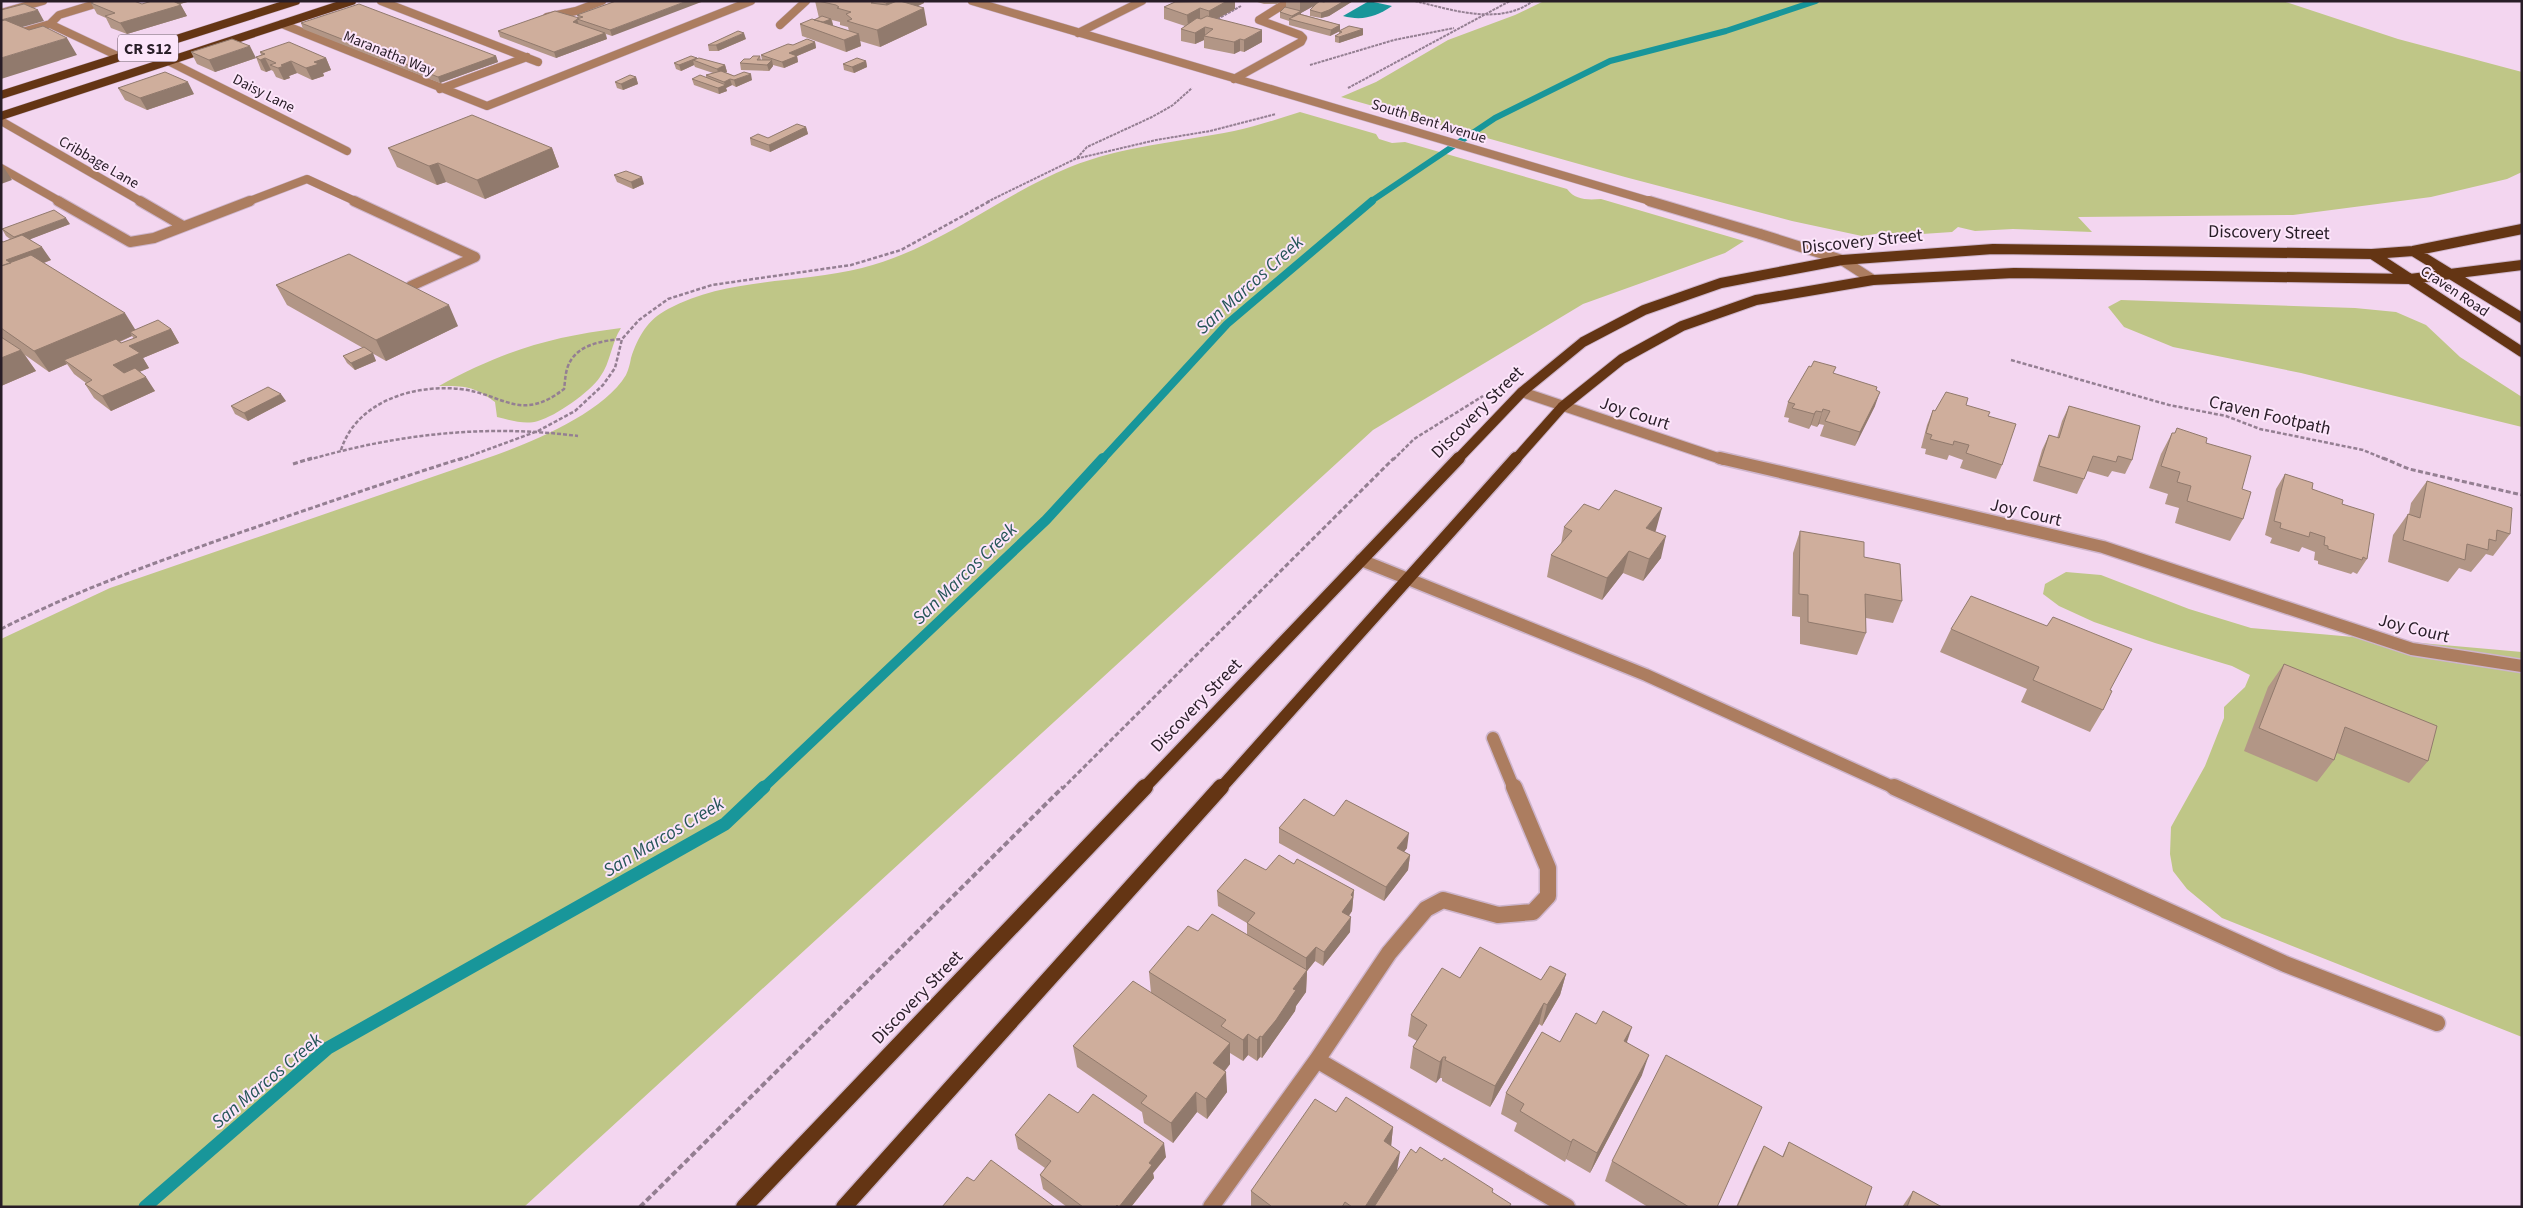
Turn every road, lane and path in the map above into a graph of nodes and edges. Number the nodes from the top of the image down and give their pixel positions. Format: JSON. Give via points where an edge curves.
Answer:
{"nodes":[{"id":1,"x":43,"y":1,"type":"edge"},
{"id":2,"x":105,"y":1,"type":"edge"},
{"id":3,"x":352,"y":1,"type":"edge"},
{"id":4,"x":381,"y":1,"type":"edge"},
{"id":5,"x":602,"y":1,"type":"edge"},
{"id":6,"x":751,"y":1,"type":"edge"},
{"id":7,"x":806,"y":1,"type":"edge"},
{"id":8,"x":972,"y":1,"type":"edge"},
{"id":9,"x":1142,"y":1,"type":"edge"},
{"id":10,"x":1289,"y":1,"type":"edge"},
{"id":11,"x":1415,"y":1,"type":"edge"},
{"id":12,"x":1510,"y":1,"type":"edge"},
{"id":13,"x":1533,"y":1,"type":"edge"},
{"id":14,"x":292,"y":2,"type":"edge"},
{"id":15,"x":1276,"y":9,"type":"junction"},
{"id":16,"x":1,"y":13,"type":"edge"},
{"id":17,"x":1486,"y":14,"type":"junction"},
{"id":18,"x":537,"y":19,"type":"edge"},
{"id":19,"x":50,"y":24,"type":"junction"},
{"id":20,"x":282,"y":24,"type":"junction"},
{"id":21,"x":780,"y":25,"type":"dead end"},
{"id":22,"x":1218,"y":26,"type":"edge"},
{"id":23,"x":1457,"y":28,"type":"junction"},
{"id":24,"x":1078,"y":33,"type":"junction"},
{"id":25,"x":492,"y":36,"type":"dead end"},
{"id":26,"x":1,"y":38,"type":"edge"},
{"id":27,"x":482,"y":40,"type":"junction"},
{"id":28,"x":120,"y":57,"type":"junction"},
{"id":29,"x":527,"y":57,"type":"junction"},
{"id":30,"x":168,"y":61,"type":"junction"},
{"id":31,"x":538,"y":62,"type":"dead end"},
{"id":32,"x":1302,"y":68,"type":"dead end"},
{"id":33,"x":1234,"y":79,"type":"junction"},
{"id":34,"x":1199,"y":83,"type":"dead end"},
{"id":35,"x":440,"y":89,"type":"junction"},
{"id":36,"x":1346,"y":89,"type":"dead end"},
{"id":37,"x":1,"y":95,"type":"edge"},
{"id":38,"x":1285,"y":111,"type":"dead end"},
{"id":39,"x":1,"y":116,"type":"edge"},
{"id":40,"x":1,"y":121,"type":"edge"},
{"id":41,"x":347,"y":150,"type":"dead end"},
{"id":42,"x":1075,"y":159,"type":"junction"},
{"id":43,"x":1,"y":168,"type":"edge"},
{"id":44,"x":183,"y":226,"type":"junction"},
{"id":45,"x":2522,"y":229,"type":"edge"},
{"id":46,"x":2413,"y":251,"type":"junction"},
{"id":47,"x":2372,"y":254,"type":"junction"},
{"id":48,"x":1842,"y":260,"type":"junction"},
{"id":49,"x":2522,"y":265,"type":"edge"},
{"id":50,"x":2452,"y":275,"type":"junction"},
{"id":51,"x":2410,"y":279,"type":"junction"},
{"id":52,"x":1873,"y":280,"type":"junction"},
{"id":53,"x":411,"y":286,"type":"edge"},
{"id":54,"x":2522,"y":318,"type":"edge"},
{"id":55,"x":622,"y":339,"type":"junction"},
{"id":56,"x":2522,"y":352,"type":"edge"},
{"id":57,"x":2011,"y":360,"type":"dead end"},
{"id":58,"x":1522,"y":392,"type":"junction"},
{"id":59,"x":1562,"y":407,"type":"junction"},
{"id":60,"x":538,"y":431,"type":"junction"},
{"id":61,"x":578,"y":436,"type":"dead end"},
{"id":62,"x":341,"y":450,"type":"junction"},
{"id":63,"x":293,"y":464,"type":"dead end"},
{"id":64,"x":2522,"y":495,"type":"edge"},
{"id":65,"x":1361,"y":560,"type":"junction"},
{"id":66,"x":1408,"y":580,"type":"junction"},
{"id":67,"x":1,"y":629,"type":"edge"},
{"id":68,"x":2522,"y":666,"type":"edge"},
{"id":69,"x":1158,"y":694,"type":"dead end"},
{"id":70,"x":1493,"y":738,"type":"dead end"},
{"id":71,"x":2437,"y":1023,"type":"dead end"},
{"id":72,"x":1317,"y":1060,"type":"junction"},
{"id":73,"x":640,"y":1207,"type":"edge"},
{"id":74,"x":744,"y":1207,"type":"edge"},
{"id":75,"x":844,"y":1207,"type":"edge"},
{"id":76,"x":1211,"y":1207,"type":"edge"},
{"id":77,"x":1567,"y":1207,"type":"edge"}],
"edges":[{"from":1,"to":16,"type":"street"},
{"from":2,"to":19,"type":"street","via":[[59,15]]},
{"from":3,"to":20,"type":"main road","number":"CR S12"},
{"from":4,"to":27,"type":"street"},
{"from":5,"to":18,"type":"street","via":[[576,11]]},
{"from":6,"to":35,"type":"street","name":"Maranatha Way","via":[[487,106]]},
{"from":7,"to":21,"type":"street"},
{"from":8,"to":24,"type":"street","name":"South Bent Avenue"},
{"from":9,"to":24,"type":"street"},
{"from":10,"to":15,"type":"street"},
{"from":11,"to":17,"type":"path"},
{"from":12,"to":17,"type":"path"},
{"from":13,"to":17,"type":"path","via":[[1514,11]]},
{"from":14,"to":28,"type":"main road","number":"CR S12"},
{"from":15,"to":22,"type":"path","via":[[1249,2],[1210,23]]},
{"from":15,"to":33,"type":"street","via":[[1259,20],[1300,35],[1303,38],[1301,42]]},
{"from":17,"to":23,"type":"path"},
{"from":19,"to":26,"type":"street"},
{"from":19,"to":28,"type":"street"},
{"from":20,"to":30,"type":"main road","number":"CR S12"},
{"from":20,"to":35,"type":"street","name":"Maranatha Way"},
{"from":23,"to":32,"type":"path","via":[[1394,40]]},
{"from":23,"to":36,"type":"path","via":[[1378,75]]},
{"from":24,"to":33,"type":"street","name":"South Bent Avenue"},
{"from":25,"to":27,"type":"street"},
{"from":27,"to":29,"type":"street"},
{"from":28,"to":37,"type":"main road","number":"CR S12"},
{"from":29,"to":31,"type":"street"},
{"from":29,"to":35,"type":"street"},
{"from":30,"to":39,"type":"main road","number":"CR S12"},
{"from":30,"to":41,"type":"street","name":"Daisy Lane"},
{"from":33,"to":48,"type":"street","name":"South Bent Avenue","bridge":true},
{"from":34,"to":42,"type":"path","via":[[1172,105],[1087,148]]},
{"from":38,"to":42,"type":"path","via":[[1210,131]]},
{"from":40,"to":44,"type":"street","name":"Cribbage Lane"},
{"from":42,"to":55,"type":"path","via":[[1013,188],[901,250],[851,265],[712,285],[668,299],[639,320]]},
{"from":43,"to":44,"type":"street","via":[[130,242],[154,238]]},
{"from":44,"to":53,"type":"street","via":[[307,179],[476,257]]},
{"from":45,"to":46,"type":"main road","name":"Discovery Street"},
{"from":46,"to":47,"type":"main road","name":"Discovery Street"},
{"from":46,"to":50,"type":"main road","name":"Craven Road"},
{"from":47,"to":48,"type":"main road","name":"Discovery Street","via":[[1993,249]]},
{"from":47,"to":51,"type":"main road","name":"Craven Road"},
{"from":48,"to":52,"type":"street","name":"South Bent Avenue"},
{"from":48,"to":58,"type":"main road","name":"Discovery Street","via":[[1721,283],[1644,310],[1583,342]]},
{"from":49,"to":50,"type":"main road"},
{"from":50,"to":51,"type":"main road"},
{"from":50,"to":54,"type":"main road","name":"Craven Road"},
{"from":51,"to":52,"type":"main road","via":[[2014,274]]},
{"from":51,"to":56,"type":"main road","name":"Craven Road"},
{"from":52,"to":59,"type":"main road","via":[[1756,300],[1682,326],[1622,359]]},
{"from":55,"to":60,"type":"path","via":[[615,368],[603,385],[575,411]]},
{"from":55,"to":62,"type":"path","via":[[592,344],[576,353],[568,366],[564,389],[551,399],[530,406],[514,406],[468,390],[428,389],[397,396],[375,406],[354,422],[343,439]]},
{"from":57,"to":64,"type":"path","name":"Craven Footpath","via":[[2169,405],[2226,416],[2260,429],[2363,450],[2410,469]]},
{"from":58,"to":59,"type":"street","name":"Joy Court"},
{"from":58,"to":65,"type":"main road","name":"Discovery Street"},
{"from":59,"to":66,"type":"main road"},
{"from":59,"to":68,"type":"street","name":"Joy Court","via":[[1737,464],[2103,547],[2412,649]]},
{"from":60,"to":61,"type":"path"},
{"from":60,"to":62,"type":"path","via":[[454,431]]},
{"from":60,"to":67,"type":"path","via":[[491,450],[383,483],[134,570]]},
{"from":62,"to":63,"type":"path"},
{"from":65,"to":66,"type":"street"},
{"from":65,"to":74,"type":"main road","name":"Discovery Street"},
{"from":66,"to":71,"type":"street","via":[[1646,675],[2277,960]]},
{"from":66,"to":75,"type":"main road"},
{"from":69,"to":73,"type":"path"},
{"from":70,"to":72,"type":"street","via":[[1548,868],[1548,896],[1533,912],[1498,915],[1443,900],[1426,909],[1389,953]]},
{"from":72,"to":76,"type":"street"},
{"from":72,"to":77,"type":"street"}]}
